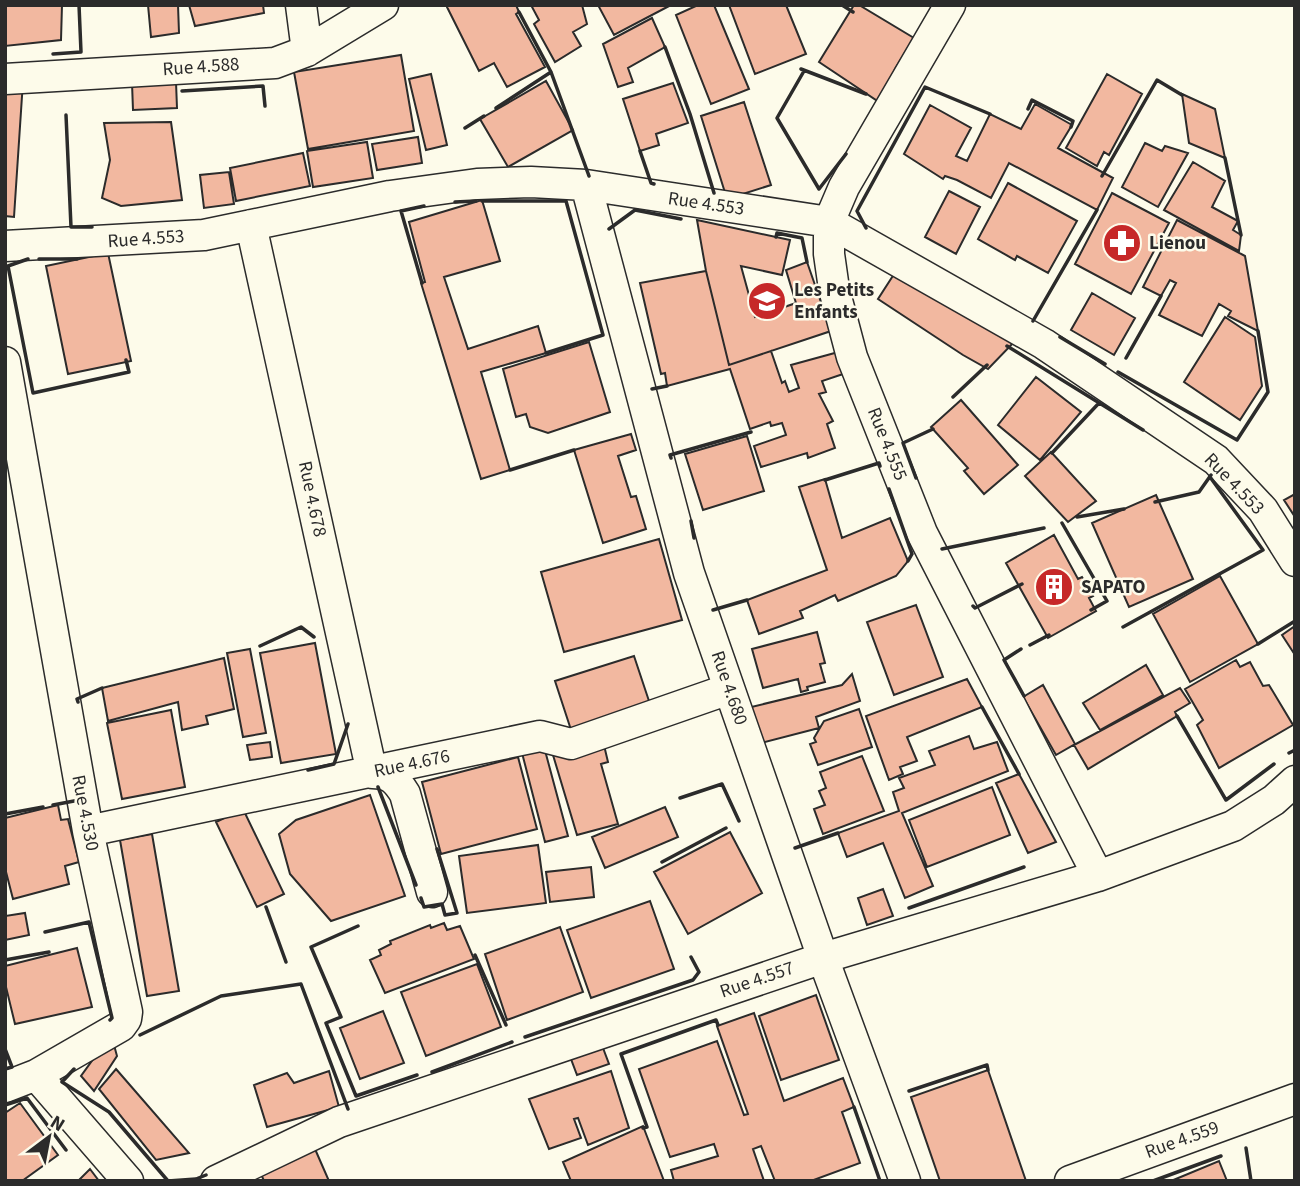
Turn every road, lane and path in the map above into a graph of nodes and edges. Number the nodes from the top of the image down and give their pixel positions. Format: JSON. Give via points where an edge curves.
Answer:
{"nodes":[{"id":1,"x":301,"y":5,"type":"edge"},
{"id":2,"x":383,"y":5,"type":"edge"},
{"id":3,"x":950,"y":5,"type":"edge"},
{"id":4,"x":307,"y":51,"type":"junction"},
{"id":5,"x":5,"y":79,"type":"edge"},
{"id":6,"x":586,"y":185,"type":"junction"},
{"id":7,"x":829,"y":222,"type":"junction"},
{"id":8,"x":251,"y":225,"type":"junction"},
{"id":9,"x":5,"y":246,"type":"edge"},
{"id":10,"x":5,"y":362,"type":"edge"},
{"id":11,"x":1295,"y":561,"type":"edge"},
{"id":12,"x":729,"y":690,"type":"junction"},
{"id":13,"x":372,"y":773,"type":"junction"},
{"id":14,"x":1295,"y":781,"type":"edge"},
{"id":15,"x":88,"y":831,"type":"junction"},
{"id":16,"x":1098,"y":876,"type":"junction"},
{"id":17,"x":432,"y":892,"type":"dead end"},
{"id":18,"x":823,"y":958,"type":"junction"},
{"id":19,"x":36,"y":1075,"type":"junction"},
{"id":20,"x":5,"y":1087,"type":"edge"},
{"id":21,"x":1295,"y":1099,"type":"edge"},
{"id":22,"x":128,"y":1181,"type":"edge"},
{"id":23,"x":216,"y":1181,"type":"edge"},
{"id":24,"x":905,"y":1181,"type":"edge"},
{"id":25,"x":1070,"y":1181,"type":"edge"}],
"edges":[{"from":1,"to":4,"type":"street"},
{"from":2,"to":4,"type":"street","name":"Rue 4.588"},
{"from":3,"to":7,"type":"street","name":"Rue 4.555","via":[[844,187]]},
{"from":4,"to":5,"type":"street","name":"Rue 4.588","via":[[275,63]]},
{"from":6,"to":7,"type":"street","name":"Rue 4.553"},
{"from":6,"to":8,"type":"street","name":"Rue 4.553","via":[[477,184],[390,196]]},
{"from":6,"to":12,"type":"street","name":"Rue 4.680","via":[[689,573]]},
{"from":7,"to":11,"type":"street","name":"Rue 4.553","via":[[1044,344],[1216,460],[1263,510]]},
{"from":7,"to":16,"type":"street","name":"Rue 4.555","via":[[831,266],[852,357],[922,533]]},
{"from":8,"to":9,"type":"street","name":"Rue 4.553","via":[[204,235]]},
{"from":8,"to":13,"type":"street","name":"Rue 4.678"},
{"from":10,"to":15,"type":"street","name":"Rue 4.530"},
{"from":12,"to":13,"type":"street","name":"Rue 4.676","via":[[570,744],[540,736]]},
{"from":12,"to":18,"type":"street","name":"Rue 4.680"},
{"from":13,"to":15,"type":"street","name":"Rue 4.676"},
{"from":13,"to":17,"type":"street","via":[[385,773],[405,794]]},
{"from":14,"to":16,"type":"street","name":"Rue 4.557","via":[[1233,826]]},
{"from":15,"to":19,"type":"street","name":"Rue 4.530","via":[[126,1019]]},
{"from":16,"to":18,"type":"street","name":"Rue 4.557"},
{"from":18,"to":23,"type":"street","name":"Rue 4.557","via":[[339,1122]]},
{"from":18,"to":24,"type":"street","name":"Rue 4.680"},
{"from":19,"to":20,"type":"street"},
{"from":19,"to":22,"type":"street"},
{"from":21,"to":25,"type":"street","name":"Rue 4.559"}]}
